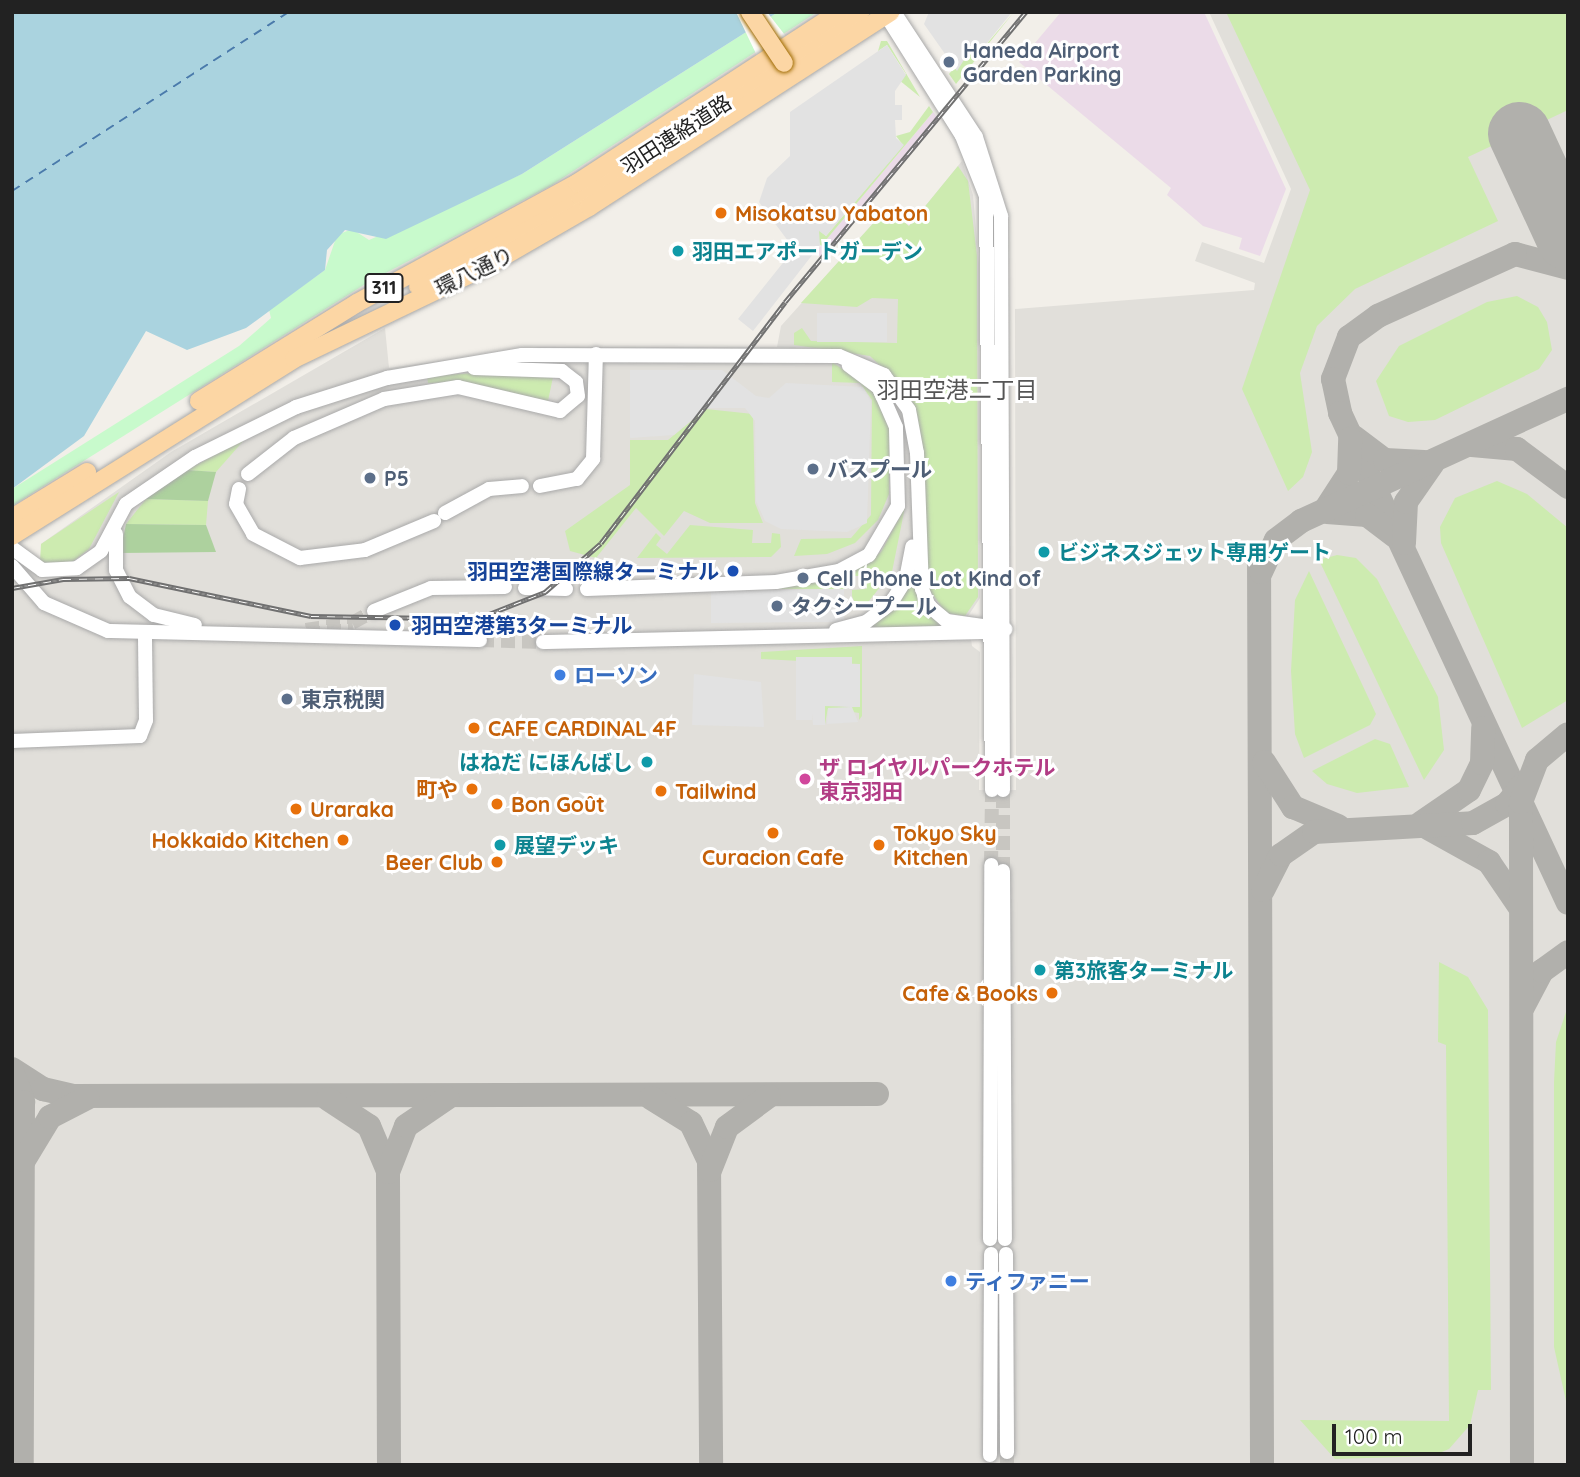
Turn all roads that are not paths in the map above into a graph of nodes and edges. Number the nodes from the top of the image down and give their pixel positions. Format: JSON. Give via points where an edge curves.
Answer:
{"nodes":[{"id":1,"x":750,"y":12,"type":"edge"},
{"id":2,"x":839,"y":12,"type":"edge"},
{"id":3,"x":861,"y":12,"type":"edge"},
{"id":4,"x":889,"y":13,"type":"edge"},
{"id":5,"x":784,"y":63,"type":"junction"},
{"id":6,"x":487,"y":249,"type":"junction"},
{"id":7,"x":357,"y":303,"type":"junction"},
{"id":8,"x":327,"y":340,"type":"junction"},
{"id":9,"x":596,"y":354,"type":"junction"},
{"id":10,"x":821,"y":355,"type":"junction"},
{"id":11,"x":441,"y":367,"type":"junction"},
{"id":12,"x":914,"y":441,"type":"junction"},
{"id":13,"x":248,"y":474,"type":"dead end"},
{"id":14,"x":522,"y":486,"type":"dead end"},
{"id":15,"x":540,"y":486,"type":"dead end"},
{"id":16,"x":239,"y":489,"type":"dead end"},
{"id":17,"x":140,"y":494,"type":"junction"},
{"id":18,"x":12,"y":518,"type":"edge"},
{"id":19,"x":12,"y":536,"type":"edge"},
{"id":20,"x":12,"y":548,"type":"edge"},
{"id":21,"x":12,"y":566,"type":"edge"},
{"id":22,"x":505,"y":587,"type":"dead end"},
{"id":23,"x":525,"y":588,"type":"dead end"},
{"id":24,"x":566,"y":589,"type":"dead end"},
{"id":25,"x":587,"y":589,"type":"dead end"},
{"id":26,"x":374,"y":611,"type":"tunnel mouth"},
{"id":27,"x":1005,"y":629,"type":"junction"},
{"id":28,"x":306,"y":630,"type":"tunnel mouth"},
{"id":29,"x":231,"y":631,"type":"junction"},
{"id":30,"x":990,"y":631,"type":"junction"},
{"id":31,"x":145,"y":632,"type":"junction"},
{"id":32,"x":286,"y":632,"type":"junction"},
{"id":33,"x":806,"y":635,"type":"junction"},
{"id":34,"x":480,"y":640,"type":"tunnel mouth"},
{"id":35,"x":543,"y":642,"type":"tunnel mouth"},
{"id":36,"x":12,"y":741,"type":"edge"},
{"id":37,"x":997,"y":868,"type":"tunnel mouth"},
{"id":38,"x":998,"y":1246,"type":"junction"},
{"id":39,"x":1007,"y":1452,"type":"tunnel mouth"},
{"id":40,"x":990,"y":1455,"type":"tunnel mouth"}],
"edges":[{"from":1,"to":5,"type":"main road","bridge":true},
{"from":2,"to":7,"type":"main road","name":"環八通り","number":"311","via":[[559,194]]},
{"from":3,"to":5,"type":"main road","name":"羽田連絡道路"},
{"from":4,"to":8,"type":"main road","name":"環八通り","number":"311","via":[[527,244]]},
{"from":4,"to":27,"type":"street","via":[[976,137],[1001,216]]},
{"from":4,"to":30,"type":"street","via":[[962,136],[986,196]]},
{"from":5,"to":6,"type":"main road","name":"羽田連絡道路","via":[[580,197]]},
{"from":6,"to":7,"type":"main road"},
{"from":6,"to":8,"type":"main road"},
{"from":7,"to":18,"type":"main road","name":"環八通り","number":"311"},
{"from":8,"to":19,"type":"main road","name":"環八通り","number":"311"},
{"from":9,"to":10,"type":"street"},
{"from":9,"to":11,"type":"street","via":[[512,356]]},
{"from":9,"to":15,"type":"street","via":[[593,459],[577,479]]},
{"from":10,"to":12,"type":"street","via":[[858,360],[884,375],[905,401]]},
{"from":10,"to":25,"type":"street","via":[[869,378],[893,416],[898,506],[875,550],[845,569],[776,582]]},
{"from":11,"to":13,"type":"street","via":[[562,371],[576,382],[578,396],[559,411],[458,387],[408,393],[360,406],[272,452]]},
{"from":11,"to":17,"type":"street","via":[[287,410],[195,457]]},
{"from":12,"to":30,"type":"street","via":[[923,595],[947,621]]},
{"from":12,"to":33,"type":"street","via":[[912,556],[903,587],[866,621]]},
{"from":14,"to":16,"type":"street","via":[[489,489],[365,550],[300,558],[253,534],[236,504]]},
{"from":17,"to":20,"type":"street","via":[[120,512],[101,551],[77,568],[42,570]]},
{"from":17,"to":29,"type":"street","via":[[115,538],[114,559],[124,589],[154,615]]},
{"from":21,"to":31,"type":"street","via":[[44,603],[66,617],[108,631]]},
{"from":22,"to":26,"type":"street","via":[[431,588]]},
{"from":23,"to":24,"type":"street"},
{"from":27,"to":30,"type":"street"},
{"from":27,"to":30,"type":"street","via":[[998,790]]},
{"from":28,"to":32,"type":"street"},
{"from":29,"to":31,"type":"street"},
{"from":29,"to":32,"type":"street"},
{"from":30,"to":33,"type":"street"},
{"from":31,"to":36,"type":"street","via":[[146,720],[140,736]]},
{"from":32,"to":34,"type":"street"},
{"from":33,"to":35,"type":"street"},
{"from":37,"to":38,"type":"street"},
{"from":38,"to":39,"type":"street"},
{"from":38,"to":40,"type":"street"}]}
